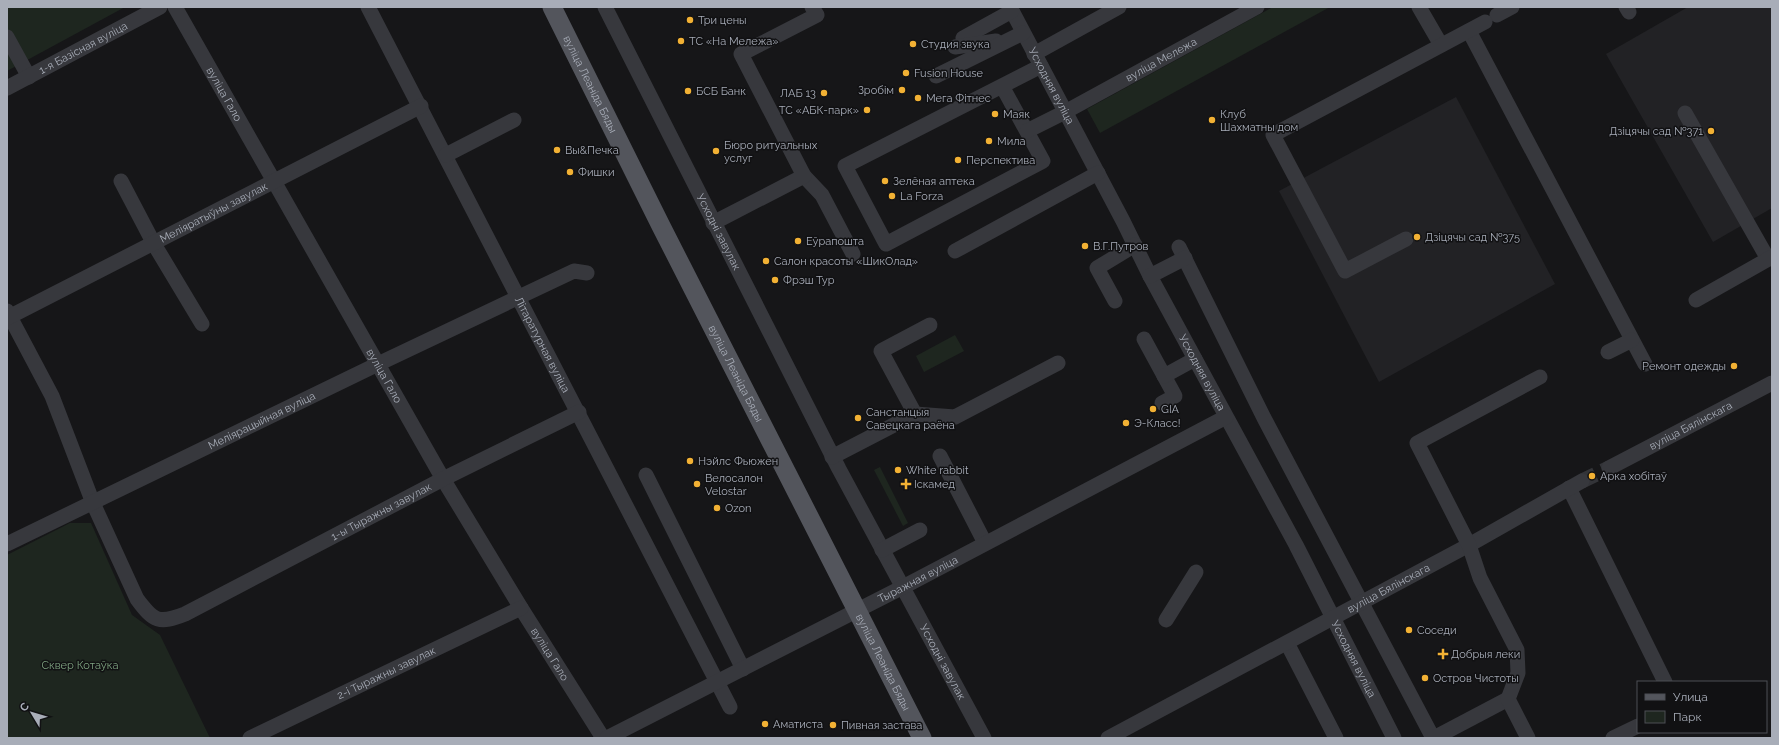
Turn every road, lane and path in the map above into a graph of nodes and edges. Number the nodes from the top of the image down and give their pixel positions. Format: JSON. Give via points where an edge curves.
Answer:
{"nodes":[{"id":1,"x":160,"y":7,"type":"edge"},
{"id":2,"x":175,"y":7,"type":"edge"},
{"id":3,"x":368,"y":7,"type":"edge"},
{"id":4,"x":552,"y":7,"type":"edge"},
{"id":5,"x":605,"y":7,"type":"edge"},
{"id":6,"x":812,"y":7,"type":"edge"},
{"id":7,"x":1119,"y":7,"type":"edge"},
{"id":8,"x":1257,"y":7,"type":"edge"},
{"id":9,"x":1419,"y":7,"type":"edge"},
{"id":10,"x":1512,"y":7,"type":"edge"},
{"id":11,"x":1011,"y":9,"type":"edge"},
{"id":12,"x":1469,"y":31,"type":"junction"},
{"id":13,"x":1017,"y":36,"type":"junction"},
{"id":14,"x":7,"y":37,"type":"edge"},
{"id":15,"x":1441,"y":45,"type":"junction"},
{"id":16,"x":1038,"y":60,"type":"junction"},
{"id":17,"x":936,"y":76,"type":"dead end"},
{"id":18,"x":29,"y":77,"type":"junction"},
{"id":19,"x":1002,"y":86,"type":"junction"},
{"id":20,"x":7,"y":88,"type":"edge"},
{"id":21,"x":421,"y":106,"type":"junction"},
{"id":22,"x":1065,"y":112,"type":"junction"},
{"id":23,"x":1685,"y":113,"type":"dead end"},
{"id":24,"x":514,"y":120,"type":"dead end"},
{"id":25,"x":1027,"y":131,"type":"junction"},
{"id":26,"x":446,"y":155,"type":"junction"},
{"id":27,"x":1098,"y":173,"type":"junction"},
{"id":28,"x":804,"y":176,"type":"junction"},
{"id":29,"x":121,"y":181,"type":"dead end"},
{"id":30,"x":274,"y":182,"type":"junction"},
{"id":31,"x":713,"y":223,"type":"junction"},
{"id":32,"x":1406,"y":239,"type":"dead end"},
{"id":33,"x":154,"y":244,"type":"junction"},
{"id":34,"x":1135,"y":245,"type":"junction"},
{"id":35,"x":955,"y":251,"type":"dead end"},
{"id":36,"x":853,"y":254,"type":"dead end"},
{"id":37,"x":1770,"y":258,"type":"edge"},
{"id":38,"x":587,"y":273,"type":"dead end"},
{"id":39,"x":1150,"y":276,"type":"junction"},
{"id":40,"x":518,"y":298,"type":"junction"},
{"id":41,"x":1696,"y":300,"type":"dead end"},
{"id":42,"x":1115,"y":301,"type":"dead end"},
{"id":43,"x":8,"y":315,"type":"edge"},
{"id":44,"x":202,"y":324,"type":"dead end"},
{"id":45,"x":930,"y":325,"type":"dead end"},
{"id":46,"x":1144,"y":339,"type":"dead end"},
{"id":47,"x":1632,"y":340,"type":"junction"},
{"id":48,"x":1608,"y":352,"type":"dead end"},
{"id":49,"x":1195,"y":359,"type":"junction"},
{"id":50,"x":1058,"y":363,"type":"dead end"},
{"id":51,"x":378,"y":364,"type":"junction"},
{"id":52,"x":1645,"y":364,"type":"dead end"},
{"id":53,"x":1164,"y":376,"type":"junction"},
{"id":54,"x":1540,"y":377,"type":"dead end"},
{"id":55,"x":1772,"y":383,"type":"edge"},
{"id":56,"x":1162,"y":403,"type":"dead end"},
{"id":57,"x":579,"y":412,"type":"junction"},
{"id":58,"x":916,"y":414,"type":"junction"},
{"id":59,"x":1226,"y":417,"type":"junction"},
{"id":60,"x":940,"y":456,"type":"dead end"},
{"id":61,"x":832,"y":457,"type":"junction"},
{"id":62,"x":1609,"y":468,"type":"tunnel mouth"},
{"id":63,"x":646,"y":475,"type":"dead end"},
{"id":64,"x":443,"y":479,"type":"junction"},
{"id":65,"x":93,"y":503,"type":"junction"},
{"id":66,"x":920,"y":530,"type":"dead end"},
{"id":67,"x":985,"y":543,"type":"junction"},
{"id":68,"x":7,"y":544,"type":"edge"},
{"id":69,"x":1469,"y":545,"type":"junction"},
{"id":70,"x":882,"y":550,"type":"junction"},
{"id":71,"x":1196,"y":572,"type":"dead end"},
{"id":72,"x":903,"y":587,"type":"junction"},
{"id":73,"x":1361,"y":603,"type":"junction"},
{"id":74,"x":521,"y":608,"type":"junction"},
{"id":75,"x":857,"y":610,"type":"junction"},
{"id":76,"x":1333,"y":618,"type":"junction"},
{"id":77,"x":1166,"y":620,"type":"dead end"},
{"id":78,"x":1287,"y":643,"type":"junction"},
{"id":79,"x":743,"y":669,"type":"junction"},
{"id":80,"x":1665,"y":681,"type":"edge"},
{"id":81,"x":718,"y":682,"type":"junction"},
{"id":82,"x":1508,"y":699,"type":"junction"},
{"id":83,"x":730,"y":707,"type":"dead end"},
{"id":84,"x":1637,"y":726,"type":"edge"},
{"id":85,"x":250,"y":738,"type":"edge"},
{"id":86,"x":603,"y":738,"type":"edge"},
{"id":87,"x":607,"y":738,"type":"edge"},
{"id":88,"x":922,"y":738,"type":"edge"},
{"id":89,"x":984,"y":738,"type":"edge"},
{"id":90,"x":1108,"y":738,"type":"edge"},
{"id":91,"x":1336,"y":738,"type":"edge"},
{"id":92,"x":1394,"y":738,"type":"edge"},
{"id":93,"x":1433,"y":738,"type":"edge"},
{"id":94,"x":1528,"y":738,"type":"edge"},
{"id":95,"x":1612,"y":738,"type":"edge"}],
"edges":[{"from":1,"to":18,"type":"street","name":"1-я Базісная вуліца"},
{"from":2,"to":30,"type":"street","name":"вуліца Гало"},
{"from":3,"to":21,"type":"street","name":"Літаратурная вуліца"},
{"from":4,"to":75,"type":"main road","name":"вуліца Леаніда Бяды"},
{"from":5,"to":31,"type":"street","name":"Усходні завулак"},
{"from":6,"to":28,"type":"street","via":[[817,15],[741,54]]},
{"from":7,"to":16,"type":"street"},
{"from":8,"to":22,"type":"street","name":"вуліца Мележа"},
{"from":9,"to":15,"type":"street"},
{"from":10,"to":12,"type":"street"},
{"from":11,"to":13,"type":"street","name":"Усходняя вуліца"},
{"from":11,"to":13,"type":"street","via":[[959,42]]},
{"from":12,"to":15,"type":"street"},
{"from":12,"to":47,"type":"street"},
{"from":13,"to":16,"type":"street","name":"Усходняя вуліца"},
{"from":13,"to":17,"type":"street"},
{"from":14,"to":18,"type":"street"},
{"from":15,"to":32,"type":"street","via":[[1273,135],[1344,271]]},
{"from":16,"to":19,"type":"street"},
{"from":16,"to":22,"type":"street","name":"Усходняя вуліца"},
{"from":18,"to":20,"type":"street","name":"1-я Базісная вуліца"},
{"from":19,"to":25,"type":"street"},
{"from":19,"to":25,"type":"street","via":[[846,166],[886,244],[1043,161]]},
{"from":21,"to":26,"type":"street","name":"Літаратурная вуліца"},
{"from":21,"to":30,"type":"street","name":"Меліяратыўны завулак"},
{"from":22,"to":25,"type":"street","name":"вуліца Мележа"},
{"from":22,"to":27,"type":"street","name":"Усходняя вуліца"},
{"from":23,"to":37,"type":"street"},
{"from":24,"to":26,"type":"street"},
{"from":26,"to":40,"type":"street","name":"Літаратурная вуліца"},
{"from":27,"to":34,"type":"street","name":"Усходняя вуліца"},
{"from":27,"to":35,"type":"street"},
{"from":28,"to":31,"type":"street"},
{"from":28,"to":36,"type":"street","via":[[822,195]]},
{"from":29,"to":33,"type":"street"},
{"from":30,"to":33,"type":"street","name":"Меліяратыўны завулак"},
{"from":30,"to":51,"type":"street","name":"вуліца Гало"},
{"from":31,"to":61,"type":"street","name":"Усходні завулак"},
{"from":33,"to":43,"type":"street","name":"Меліяратыўны завулак"},
{"from":33,"to":44,"type":"street"},
{"from":34,"to":39,"type":"street","name":"Усходняя вуліца"},
{"from":34,"to":42,"type":"street","via":[[1097,268]]},
{"from":37,"to":41,"type":"street"},
{"from":38,"to":40,"type":"street","name":"Меліярацыйная вуліца","via":[[574,271]]},
{"from":39,"to":49,"type":"street","name":"Усходняя вуліца"},
{"from":39,"to":73,"type":"street","via":[[1182,253],[1264,418]]},
{"from":40,"to":51,"type":"street","name":"Меліярацыйная вуліца"},
{"from":40,"to":57,"type":"street","name":"Літаратурная вуліца"},
{"from":43,"to":65,"type":"street","name":"1-ы Тыражны завулак","via":[[52,396]]},
{"from":45,"to":58,"type":"street","via":[[881,351]]},
{"from":46,"to":53,"type":"street"},
{"from":47,"to":48,"type":"street"},
{"from":47,"to":52,"type":"street"},
{"from":49,"to":53,"type":"street"},
{"from":49,"to":59,"type":"street","name":"Усходняя вуліца"},
{"from":50,"to":58,"type":"street","via":[[955,417]]},
{"from":51,"to":64,"type":"street","name":"вуліца Гало"},
{"from":51,"to":65,"type":"street","name":"Меліярацыйная вуліца"},
{"from":53,"to":56,"type":"street","via":[[1175,396]]},
{"from":54,"to":69,"type":"street","via":[[1417,443]]},
{"from":55,"to":62,"type":"street","name":"вуліца Бялінскага"},
{"from":57,"to":64,"type":"street","name":"1-ы Тыражны завулак"},
{"from":57,"to":81,"type":"street","name":"Літаратурная вуліца"},
{"from":58,"to":61,"type":"street"},
{"from":59,"to":67,"type":"street","name":"Тыражная вуліца"},
{"from":59,"to":76,"type":"street","name":"Усходняя вуліца"},
{"from":60,"to":67,"type":"street"},
{"from":61,"to":70,"type":"street","name":"Усходні завулак"},
{"from":63,"to":79,"type":"street"},
{"from":64,"to":65,"type":"street","name":"1-ы Тыражны завулак","via":[[168,621],[152,616],[137,599]]},
{"from":64,"to":74,"type":"street","name":"вуліца Гало"},
{"from":65,"to":68,"type":"street","name":"Меліярацыйная вуліца"},
{"from":66,"to":70,"type":"street"},
{"from":67,"to":72,"type":"street","name":"Тыражная вуліца"},
{"from":69,"to":73,"type":"street","name":"вуліца Бялінскага"},
{"from":69,"to":80,"type":"street","name":"вуліца Бялінскага","via":[[1576,485]]},
{"from":69,"to":82,"type":"street","via":[[1480,578],[1517,650],[1518,673]]},
{"from":70,"to":72,"type":"street","name":"Усходні завулак"},
{"from":71,"to":77,"type":"street"},
{"from":72,"to":75,"type":"street","name":"Тыражная вуліца"},
{"from":72,"to":89,"type":"street","name":"Усходні завулак"},
{"from":73,"to":76,"type":"street","name":"вуліца Бялінскага"},
{"from":73,"to":93,"type":"street"},
{"from":74,"to":85,"type":"street","name":"2-і Тыражны завулак"},
{"from":74,"to":86,"type":"street","name":"вуліца Гало"},
{"from":75,"to":79,"type":"street","name":"Тыражная вуліца","via":[[756,656]]},
{"from":75,"to":88,"type":"main road","name":"вуліца Леаніда Бяды"},
{"from":76,"to":78,"type":"street","name":"вуліца Бялінскага"},
{"from":76,"to":92,"type":"street","name":"Усходняя вуліца"},
{"from":78,"to":90,"type":"street","name":"вуліца Бялінскага"},
{"from":78,"to":91,"type":"street"},
{"from":79,"to":81,"type":"street","name":"Тыражная вуліца"},
{"from":81,"to":83,"type":"street","name":"Літаратурная вуліца"},
{"from":81,"to":87,"type":"street","name":"Тыражная вуліца"},
{"from":82,"to":93,"type":"street"},
{"from":82,"to":94,"type":"street"},
{"from":84,"to":95,"type":"street"}]}
